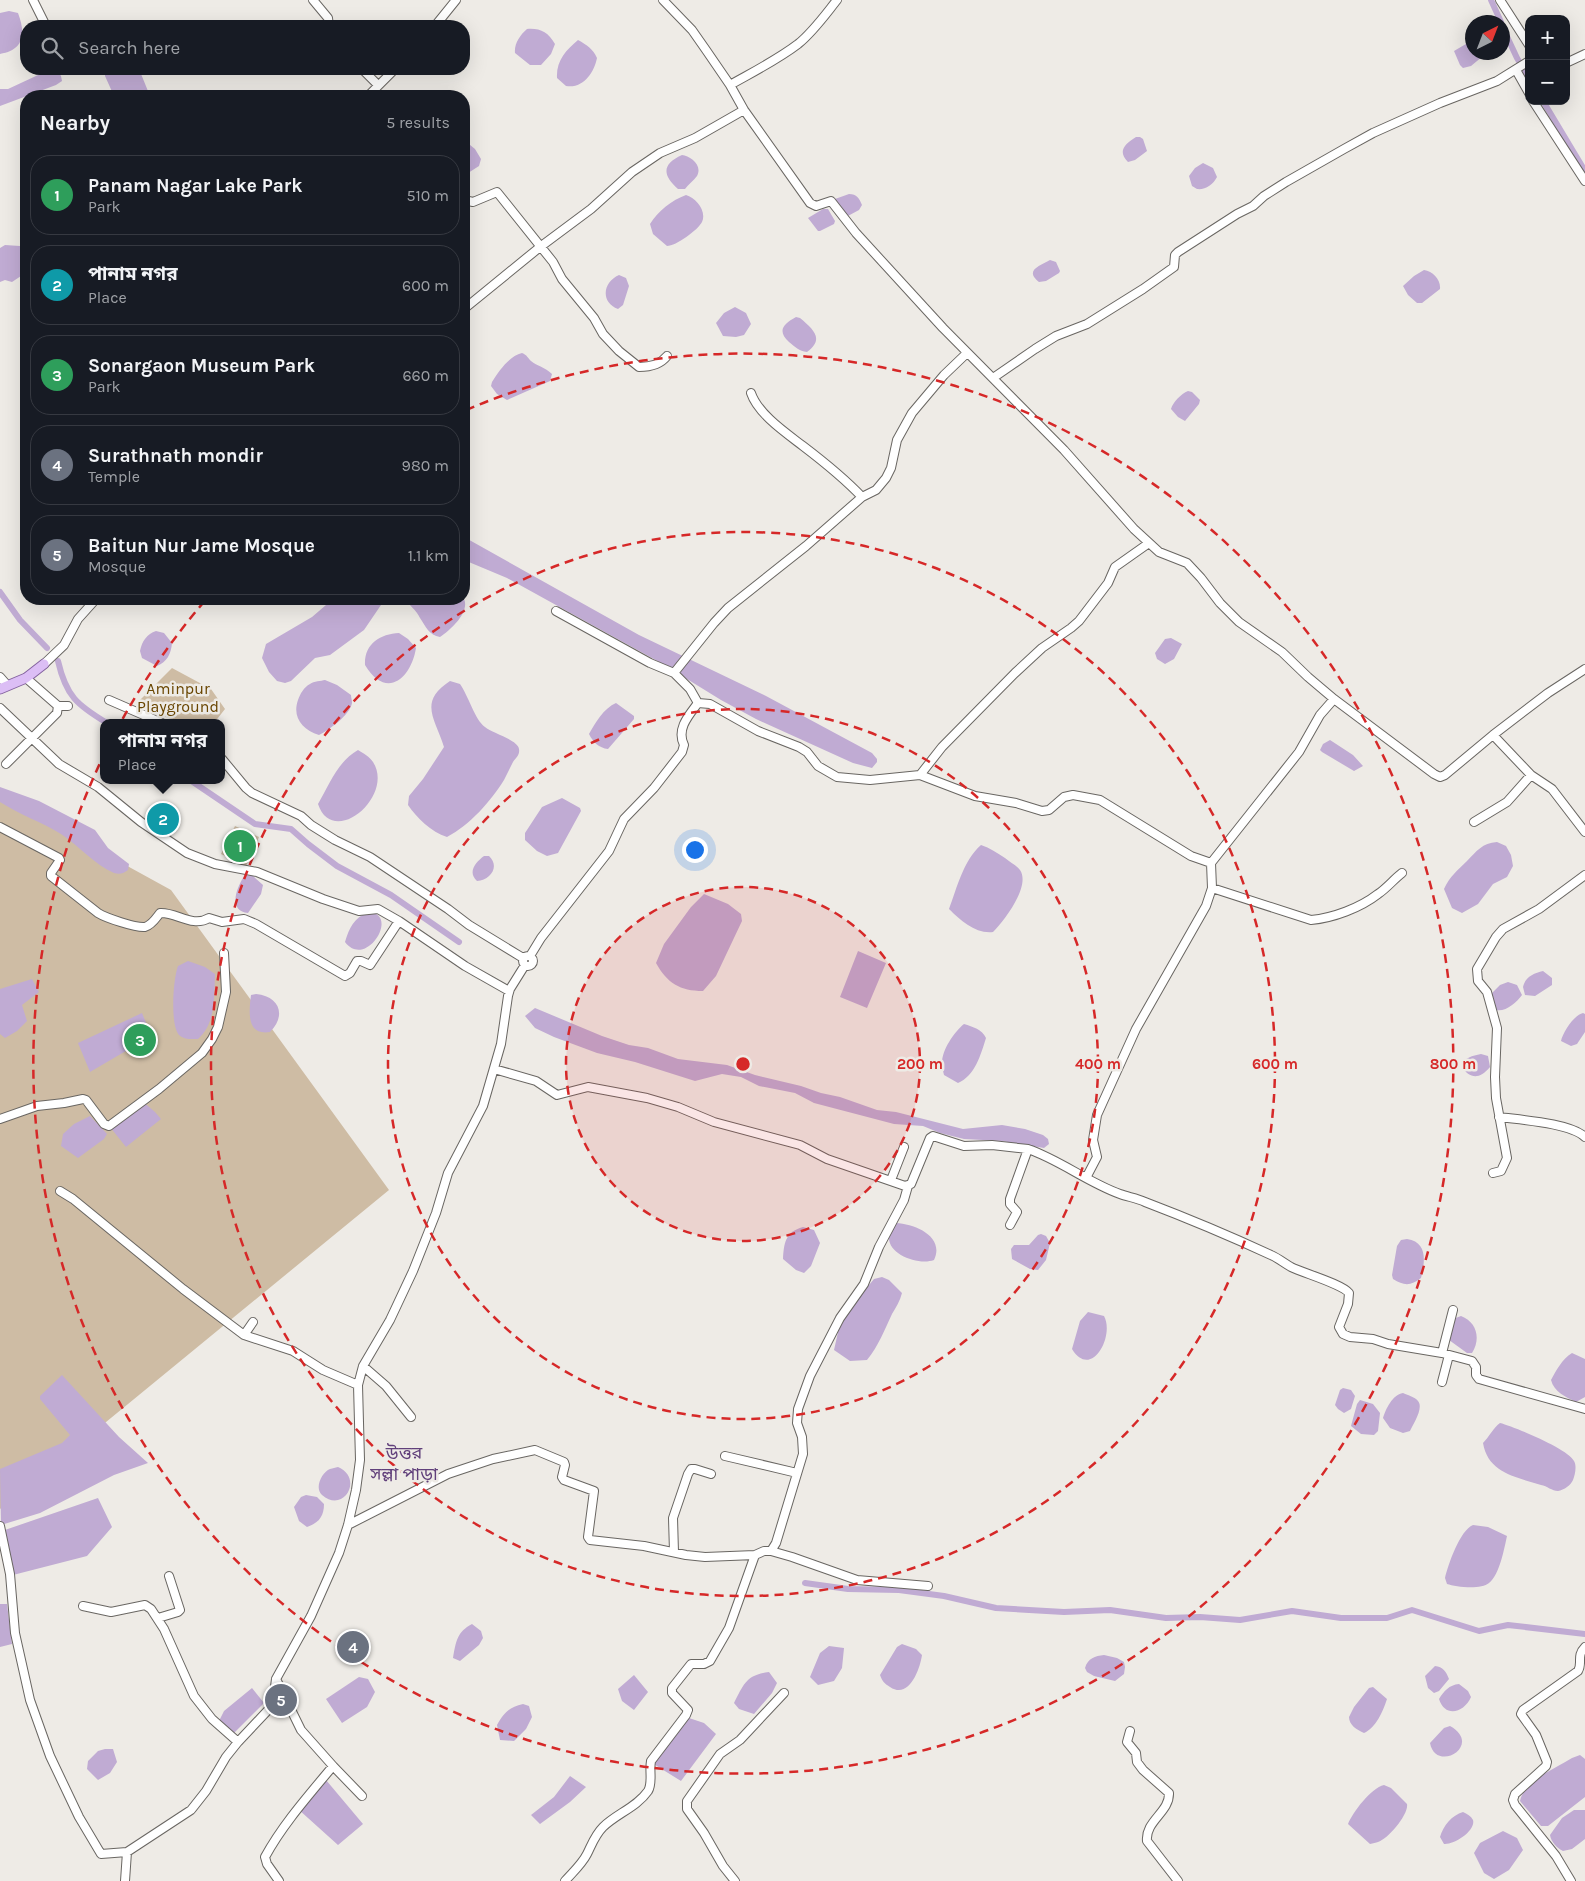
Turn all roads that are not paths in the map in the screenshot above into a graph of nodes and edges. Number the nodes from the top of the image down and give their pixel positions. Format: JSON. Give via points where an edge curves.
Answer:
{"nodes":[{"id":1,"x":33,"y":0,"type":"edge"},
{"id":2,"x":313,"y":0,"type":"edge"},
{"id":3,"x":456,"y":0,"type":"edge"},
{"id":4,"x":663,"y":0,"type":"edge"},
{"id":5,"x":837,"y":0,"type":"edge"},
{"id":6,"x":1500,"y":0,"type":"edge"},
{"id":7,"x":43,"y":20,"type":"edge"},
{"id":8,"x":328,"y":20,"type":"edge"},
{"id":9,"x":440,"y":20,"type":"edge"},
{"id":10,"x":1525,"y":39,"type":"edge"},
{"id":11,"x":1585,"y":54,"type":"edge"},
{"id":12,"x":1570,"y":61,"type":"edge"},
{"id":13,"x":1525,"y":63,"type":"edge"},
{"id":14,"x":1517,"y":68,"type":"junction"},
{"id":15,"x":368,"y":75,"type":"edge"},
{"id":16,"x":389,"y":75,"type":"edge"},
{"id":17,"x":378,"y":85,"type":"junction"},
{"id":18,"x":730,"y":85,"type":"junction"},
{"id":19,"x":1525,"y":85,"type":"edge"},
{"id":20,"x":373,"y":90,"type":"edge"},
{"id":21,"x":1536,"y":105,"type":"edge"},
{"id":22,"x":744,"y":110,"type":"junction"},
{"id":23,"x":1585,"y":181,"type":"edge"},
{"id":24,"x":470,"y":201,"type":"edge"},
{"id":25,"x":540,"y":247,"type":"junction"},
{"id":26,"x":470,"y":304,"type":"edge"},
{"id":27,"x":967,"y":353,"type":"junction"},
{"id":28,"x":667,"y":356,"type":"dead end"},
{"id":29,"x":993,"y":378,"type":"junction"},
{"id":30,"x":751,"y":393,"type":"dead end"},
{"id":31,"x":862,"y":497,"type":"junction"},
{"id":32,"x":1149,"y":543,"type":"junction"},
{"id":33,"x":91,"y":605,"type":"edge"},
{"id":34,"x":556,"y":611,"type":"dead end"},
{"id":35,"x":44,"y":664,"type":"joint"},
{"id":36,"x":1585,"y":669,"type":"edge"},
{"id":37,"x":675,"y":672,"type":"junction"},
{"id":38,"x":0,"y":677,"type":"edge"},
{"id":39,"x":26,"y":678,"type":"junction"},
{"id":40,"x":3,"y":687,"type":"edge"},
{"id":41,"x":1334,"y":699,"type":"junction"},
{"id":42,"x":109,"y":700,"type":"dead end"},
{"id":43,"x":698,"y":703,"type":"junction"},
{"id":44,"x":58,"y":706,"type":"junction"},
{"id":45,"x":68,"y":706,"type":"dead end"},
{"id":46,"x":0,"y":708,"type":"edge"},
{"id":47,"x":153,"y":719,"type":"edge"},
{"id":48,"x":1493,"y":735,"type":"junction"},
{"id":49,"x":32,"y":737,"type":"junction"},
{"id":50,"x":225,"y":763,"type":"edge"},
{"id":51,"x":6,"y":764,"type":"dead end"},
{"id":52,"x":920,"y":775,"type":"junction"},
{"id":53,"x":1531,"y":775,"type":"junction"},
{"id":54,"x":1474,"y":822,"type":"dead end"},
{"id":55,"x":0,"y":827,"type":"edge"},
{"id":56,"x":1585,"y":832,"type":"edge"},
{"id":57,"x":1211,"y":863,"type":"junction"},
{"id":58,"x":1402,"y":873,"type":"dead end"},
{"id":59,"x":1585,"y":875,"type":"edge"},
{"id":60,"x":1212,"y":888,"type":"junction"},
{"id":61,"x":399,"y":921,"type":"junction"},
{"id":62,"x":224,"y":954,"type":"dead end"},
{"id":63,"x":526,"y":960,"type":"junction"},
{"id":64,"x":509,"y":991,"type":"junction"},
{"id":65,"x":494,"y":1069,"type":"junction"},
{"id":66,"x":1499,"y":1116,"type":"junction"},
{"id":67,"x":0,"y":1119,"type":"edge"},
{"id":68,"x":1585,"y":1137,"type":"edge"},
{"id":69,"x":904,"y":1147,"type":"dead end"},
{"id":70,"x":1028,"y":1148,"type":"junction"},
{"id":71,"x":1493,"y":1173,"type":"dead end"},
{"id":72,"x":1086,"y":1178,"type":"junction"},
{"id":73,"x":891,"y":1180,"type":"junction"},
{"id":74,"x":908,"y":1186,"type":"junction"},
{"id":75,"x":60,"y":1191,"type":"dead end"},
{"id":76,"x":1010,"y":1225,"type":"dead end"},
{"id":77,"x":1453,"y":1310,"type":"dead end"},
{"id":78,"x":253,"y":1322,"type":"dead end"},
{"id":79,"x":244,"y":1335,"type":"junction"},
{"id":80,"x":1445,"y":1354,"type":"junction"},
{"id":81,"x":363,"y":1366,"type":"junction"},
{"id":82,"x":1442,"y":1382,"type":"dead end"},
{"id":83,"x":358,"y":1385,"type":"junction"},
{"id":84,"x":1585,"y":1409,"type":"edge"},
{"id":85,"x":411,"y":1417,"type":"dead end"},
{"id":86,"x":725,"y":1456,"type":"dead end"},
{"id":87,"x":797,"y":1473,"type":"junction"},
{"id":88,"x":711,"y":1474,"type":"dead end"},
{"id":89,"x":348,"y":1525,"type":"junction"},
{"id":90,"x":0,"y":1526,"type":"edge"},
{"id":91,"x":771,"y":1551,"type":"junction"},
{"id":92,"x":674,"y":1552,"type":"junction"},
{"id":93,"x":755,"y":1555,"type":"junction"},
{"id":94,"x":169,"y":1576,"type":"dead end"},
{"id":95,"x":928,"y":1586,"type":"dead end"},
{"id":96,"x":83,"y":1606,"type":"dead end"},
{"id":97,"x":158,"y":1618,"type":"junction"},
{"id":98,"x":1585,"y":1647,"type":"edge"},
{"id":99,"x":276,"y":1679,"type":"junction"},
{"id":100,"x":784,"y":1693,"type":"dead end"},
{"id":101,"x":1130,"y":1731,"type":"dead end"},
{"id":102,"x":238,"y":1742,"type":"junction"},
{"id":103,"x":333,"y":1766,"type":"junction"},
{"id":104,"x":362,"y":1796,"type":"dead end"},
{"id":105,"x":127,"y":1852,"type":"junction"},
{"id":106,"x":125,"y":1881,"type":"edge"},
{"id":107,"x":279,"y":1881,"type":"edge"},
{"id":108,"x":565,"y":1881,"type":"edge"},
{"id":109,"x":735,"y":1881,"type":"edge"},
{"id":110,"x":1178,"y":1881,"type":"edge"},
{"id":111,"x":1571,"y":1881,"type":"edge"}],
"edges":[{"from":1,"to":7,"type":"street"},
{"from":2,"to":8,"type":"street"},
{"from":3,"to":9,"type":"street"},
{"from":4,"to":18,"type":"street","via":[[692,30]]},
{"from":5,"to":18,"type":"street","via":[[799,43]]},
{"from":6,"to":10,"type":"street"},
{"from":11,"to":12,"type":"street"},
{"from":13,"to":14,"type":"street"},
{"from":14,"to":19,"type":"street"},
{"from":14,"to":29,"type":"street","via":[[1373,133],[1286,182],[1178,252],[1174,267],[1159,278],[1087,324],[1056,336]]},
{"from":15,"to":17,"type":"street"},
{"from":16,"to":17,"type":"street"},
{"from":17,"to":20,"type":"street"},
{"from":18,"to":22,"type":"street"},
{"from":21,"to":23,"type":"street"},
{"from":22,"to":25,"type":"street","via":[[695,138],[660,153]]},
{"from":22,"to":27,"type":"street","via":[[810,203],[816,206],[831,201],[856,233]]},
{"from":24,"to":25,"type":"street","via":[[497,192]]},
{"from":25,"to":26,"type":"street"},
{"from":25,"to":28,"type":"street","via":[[603,334],[634,364],[647,367],[661,363]]},
{"from":27,"to":29,"type":"street"},
{"from":27,"to":31,"type":"street","via":[[912,413],[897,440],[886,478],[876,490]]},
{"from":29,"to":32,"type":"street"},
{"from":30,"to":31,"type":"street","via":[[786,434],[841,476]]},
{"from":31,"to":37,"type":"street","via":[[728,608]]},
{"from":32,"to":41,"type":"street","via":[[1159,552],[1187,563],[1239,622],[1282,652]]},
{"from":32,"to":52,"type":"street","via":[[1115,567],[1108,583],[1079,621],[1015,673],[942,747]]},
{"from":33,"to":35,"type":"street","via":[[78,619],[64,644]]},
{"from":34,"to":37,"type":"street","via":[[650,663]]},
{"from":35,"to":39,"type":"main road"},
{"from":36,"to":48,"type":"street"},
{"from":37,"to":43,"type":"street"},
{"from":38,"to":40,"type":"street"},
{"from":39,"to":40,"type":"main road"},
{"from":39,"to":44,"type":"street"},
{"from":41,"to":48,"type":"street","via":[[1440,777]]},
{"from":41,"to":57,"type":"street","via":[[1320,715],[1299,752]]},
{"from":42,"to":47,"type":"street"},
{"from":43,"to":52,"type":"street","via":[[710,704],[758,731],[799,747],[818,766],[837,777],[870,780]]},
{"from":43,"to":63,"type":"street","via":[[682,730],[682,752],[624,819],[609,851]]},
{"from":44,"to":45,"type":"street"},
{"from":44,"to":49,"type":"street","via":[[57,713]]},
{"from":46,"to":49,"type":"street"},
{"from":48,"to":53,"type":"street"},
{"from":49,"to":51,"type":"street"},
{"from":49,"to":61,"type":"street","via":[[59,764],[98,787],[187,853],[215,864],[257,872],[359,911],[378,909]]},
{"from":50,"to":63,"type":"street","via":[[252,793],[301,816],[335,840],[370,858]]},
{"from":52,"to":57,"type":"street","via":[[975,796],[1042,811],[1049,810],[1064,796],[1100,800],[1191,856]]},
{"from":53,"to":54,"type":"street","via":[[1507,802]]},
{"from":53,"to":56,"type":"street","via":[[1552,790]]},
{"from":55,"to":61,"type":"street","via":[[59,858],[51,876],[103,916],[138,927],[146,927],[160,913],[166,912],[200,922],[209,918],[222,922],[244,919],[345,976],[357,961],[370,965]]},
{"from":57,"to":60,"type":"street"},
{"from":58,"to":60,"type":"street","via":[[1378,894],[1346,911],[1311,920]]},
{"from":59,"to":66,"type":"street","via":[[1539,909],[1503,929],[1478,969],[1478,981],[1487,992],[1497,1028],[1495,1077]]},
{"from":60,"to":72,"type":"street","via":[[1206,906],[1136,1029],[1097,1115],[1093,1140],[1097,1157]]},
{"from":61,"to":64,"type":"street","via":[[464,966]]},
{"from":62,"to":67,"type":"street","via":[[226,992],[218,1027],[202,1053],[159,1089],[108,1126],[83,1099],[37,1106]]},
{"from":63,"to":64,"type":"street"},
{"from":64,"to":65,"type":"street"},
{"from":65,"to":73,"type":"street","via":[[536,1081],[558,1095],[588,1087],[654,1100],[714,1122],[800,1146],[827,1159]]},
{"from":65,"to":81,"type":"street","via":[[483,1106],[448,1173],[414,1271]]},
{"from":66,"to":68,"type":"street","via":[[1569,1128]]},
{"from":66,"to":71,"type":"street","via":[[1507,1158],[1502,1171]]},
{"from":69,"to":73,"type":"street"},
{"from":70,"to":72,"type":"street"},
{"from":70,"to":74,"type":"street","via":[[964,1146],[932,1136]]},
{"from":70,"to":76,"type":"street","via":[[1010,1199],[1017,1212]]},
{"from":72,"to":80,"type":"street","via":[[1209,1227],[1303,1272],[1343,1287],[1349,1293],[1340,1328],[1343,1334]]},
{"from":73,"to":74,"type":"street"},
{"from":74,"to":87,"type":"street","via":[[864,1284],[840,1318],[810,1376],[798,1409],[797,1423],[803,1454]]},
{"from":75,"to":79,"type":"street"},
{"from":77,"to":80,"type":"street"},
{"from":78,"to":79,"type":"street"},
{"from":79,"to":83,"type":"street","via":[[293,1350],[323,1370]]},
{"from":80,"to":82,"type":"street"},
{"from":80,"to":84,"type":"street","via":[[1472,1362],[1479,1379]]},
{"from":81,"to":83,"type":"street"},
{"from":81,"to":85,"type":"street","via":[[386,1386]]},
{"from":83,"to":89,"type":"street","via":[[360,1460]]},
{"from":86,"to":87,"type":"street"},
{"from":87,"to":91,"type":"street"},
{"from":88,"to":92,"type":"street","via":[[695,1468],[688,1474],[673,1518]]},
{"from":89,"to":92,"type":"street","via":[[448,1474],[493,1459],[536,1450],[564,1462],[564,1480],[594,1491],[590,1540]]},
{"from":89,"to":99,"type":"street","via":[[311,1616]]},
{"from":90,"to":105,"type":"street","via":[[10,1574],[15,1633],[30,1700],[50,1756],[101,1854]]},
{"from":91,"to":93,"type":"street"},
{"from":91,"to":95,"type":"street","via":[[858,1580]]},
{"from":92,"to":93,"type":"street","via":[[706,1557]]},
{"from":93,"to":108,"type":"street","via":[[729,1628],[710,1661],[691,1664],[672,1688],[672,1693],[688,1710],[652,1762],[648,1792],[603,1827],[581,1864]]},
{"from":94,"to":97,"type":"street","via":[[180,1610]]},
{"from":96,"to":97,"type":"street","via":[[112,1612],[145,1605]]},
{"from":97,"to":102,"type":"street","via":[[194,1696],[212,1719]]},
{"from":98,"to":111,"type":"street","via":[[1579,1657],[1578,1671],[1521,1714],[1536,1735],[1547,1762],[1512,1800],[1556,1856]]},
{"from":99,"to":102,"type":"street","via":[[270,1708]]},
{"from":99,"to":103,"type":"street","via":[[301,1730]]},
{"from":100,"to":109,"type":"street","via":[[740,1740],[720,1754],[687,1801],[687,1809]]},
{"from":101,"to":110,"type":"street","via":[[1128,1742],[1138,1762],[1169,1794],[1168,1802],[1146,1836]]},
{"from":102,"to":105,"type":"street","via":[[190,1810]]},
{"from":103,"to":104,"type":"street"},
{"from":103,"to":107,"type":"street","via":[[293,1814],[265,1857]]},
{"from":105,"to":106,"type":"street"}]}
